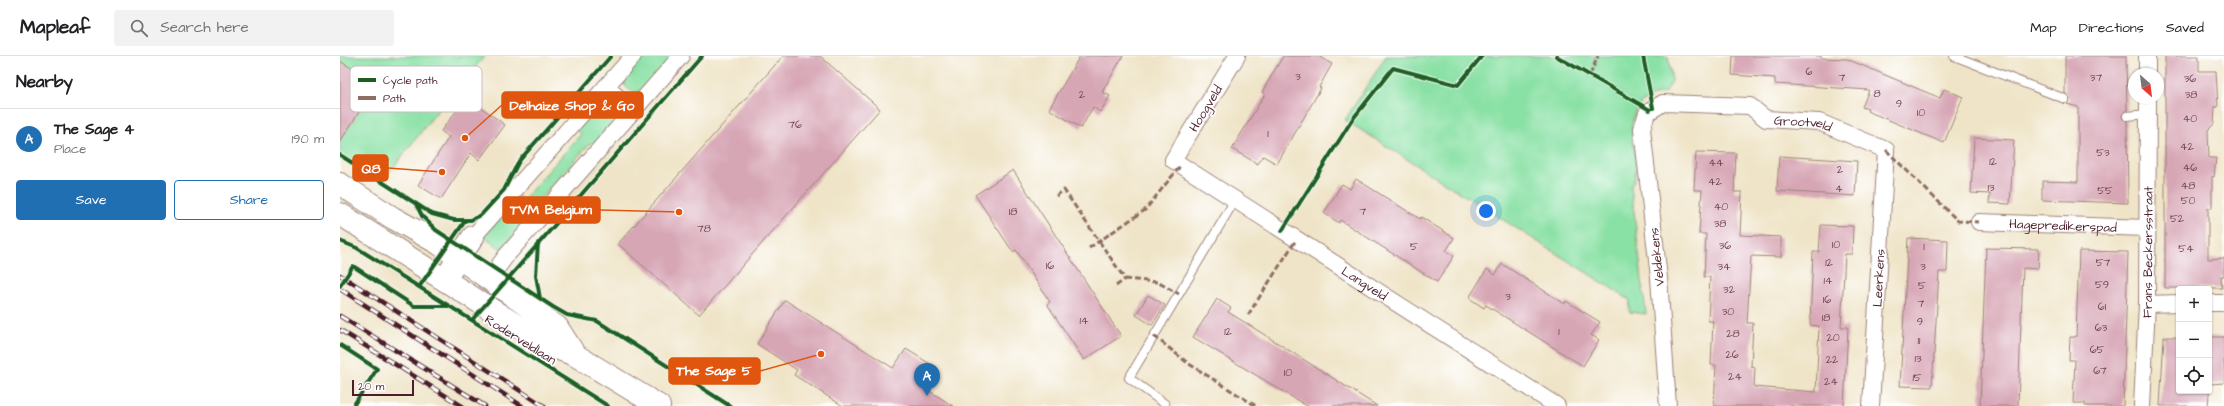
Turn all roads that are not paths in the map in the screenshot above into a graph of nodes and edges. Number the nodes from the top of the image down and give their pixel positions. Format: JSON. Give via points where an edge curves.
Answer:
{"nodes":[{"id":1,"x":633,"y":56,"type":"edge"},
{"id":2,"x":681,"y":56,"type":"edge"},
{"id":3,"x":1237,"y":56,"type":"edge"},
{"id":4,"x":1954,"y":56,"type":"edge"},
{"id":5,"x":2147,"y":56,"type":"edge"},
{"id":6,"x":2147,"y":68,"type":"edge"},
{"id":7,"x":606,"y":87,"type":"junction"},
{"id":8,"x":2065,"y":98,"type":"dead end"},
{"id":9,"x":2148,"y":104,"type":"edge"},
{"id":10,"x":633,"y":110,"type":"junction"},
{"id":11,"x":1650,"y":110,"type":"joint"},
{"id":12,"x":2148,"y":114,"type":"junction"},
{"id":13,"x":2127,"y":116,"type":"dead end"},
{"id":14,"x":1886,"y":150,"type":"joint"},
{"id":15,"x":1173,"y":160,"type":"joint"},
{"id":16,"x":340,"y":184,"type":"edge"},
{"id":17,"x":1235,"y":200,"type":"junction"},
{"id":18,"x":340,"y":214,"type":"edge"},
{"id":19,"x":1979,"y":222,"type":"dead end"},
{"id":20,"x":2147,"y":228,"type":"junction"},
{"id":21,"x":474,"y":237,"type":"joint"},
{"id":22,"x":459,"y":258,"type":"junction"},
{"id":23,"x":489,"y":279,"type":"junction"},
{"id":24,"x":443,"y":281,"type":"junction"},
{"id":25,"x":473,"y":299,"type":"junction"},
{"id":26,"x":2176,"y":303,"type":"edge"},
{"id":27,"x":2212,"y":303,"type":"edge"},
{"id":28,"x":2224,"y":303,"type":"edge"},
{"id":29,"x":2147,"y":304,"type":"junction"},
{"id":30,"x":575,"y":355,"type":"junction"},
{"id":31,"x":1165,"y":404,"type":"dead end"},
{"id":32,"x":659,"y":406,"type":"edge"},
{"id":33,"x":1557,"y":406,"type":"edge"},
{"id":34,"x":1668,"y":406,"type":"edge"},
{"id":35,"x":1871,"y":406,"type":"edge"},
{"id":36,"x":2142,"y":406,"type":"edge"}],
"edges":[{"from":1,"to":7,"type":"street"},
{"from":2,"to":10,"type":"street"},
{"from":3,"to":15,"type":"street","name":"Hoogveld"},
{"from":4,"to":8,"type":"lane"},
{"from":5,"to":6,"type":"street"},
{"from":7,"to":10,"type":"street"},
{"from":7,"to":21,"type":"street"},
{"from":9,"to":12,"type":"street","name":"Frans Beckersstraat"},
{"from":10,"to":23,"type":"street","via":[[511,250]]},
{"from":11,"to":14,"type":"street","name":"Grootveld","via":[[1668,102],[1750,106],[1766,119],[1819,122]]},
{"from":11,"to":34,"type":"street","name":"Veldekens","via":[[1643,121],[1642,129],[1659,278]]},
{"from":12,"to":13,"type":"lane"},
{"from":12,"to":20,"type":"street","name":"Frans Beckersstraat"},
{"from":14,"to":35,"type":"street","name":"Leerkens"},
{"from":15,"to":17,"type":"street","name":"Langveld"},
{"from":16,"to":22,"type":"street","name":"Roderveldlaan"},
{"from":17,"to":31,"type":"lane","via":[[1129,378]]},
{"from":17,"to":33,"type":"street","name":"Langveld"},
{"from":18,"to":24,"type":"street","name":"Roderveldlaan"},
{"from":19,"to":20,"type":"street","name":"Hagepredikerspad"},
{"from":20,"to":29,"type":"street","name":"Frans Beckersstraat"},
{"from":21,"to":22,"type":"street"},
{"from":22,"to":23,"type":"street","name":"Roderveldlaan"},
{"from":22,"to":24,"type":"street"},
{"from":23,"to":25,"type":"street"},
{"from":23,"to":30,"type":"street","name":"Roderveldlaan","via":[[557,328]]},
{"from":24,"to":25,"type":"street","name":"Roderveldlaan"},
{"from":25,"to":30,"type":"street","name":"Roderveldlaan","via":[[546,344]]},
{"from":26,"to":29,"type":"street"},
{"from":27,"to":28,"type":"street"},
{"from":29,"to":36,"type":"street","name":"Frans Beckersstraat"},
{"from":30,"to":32,"type":"street","name":"Roderveldlaan"}]}
